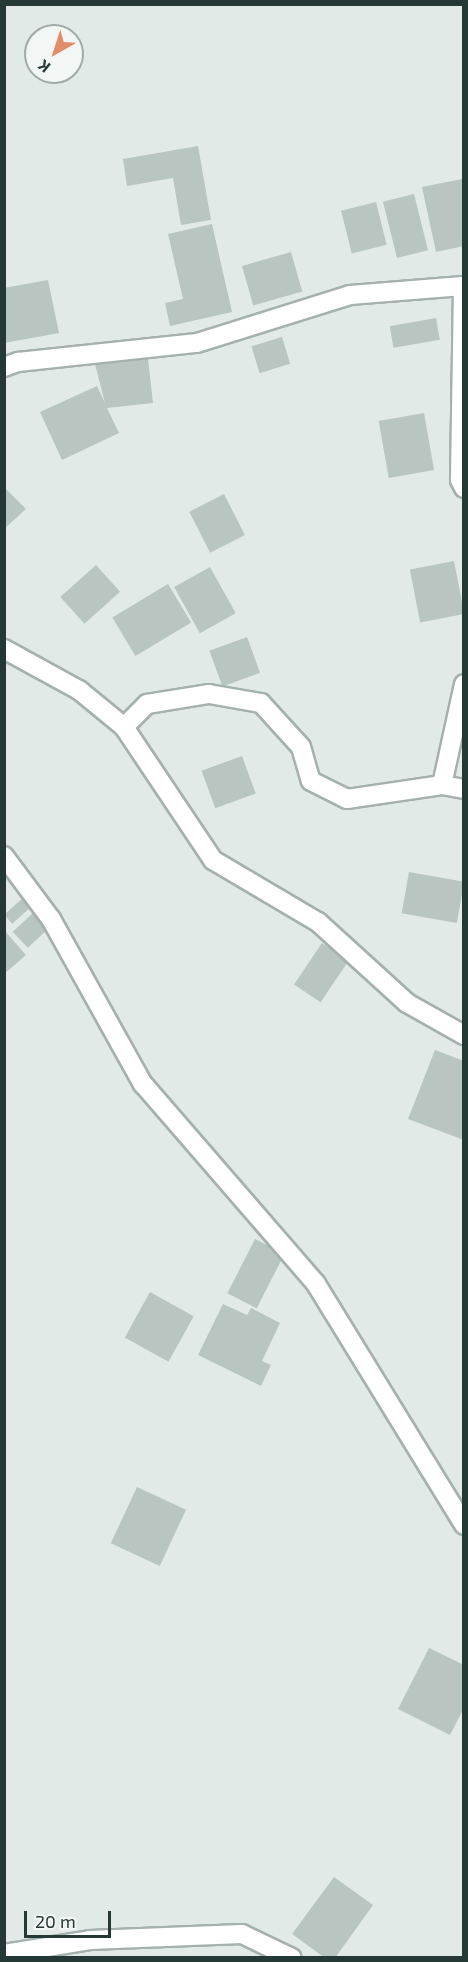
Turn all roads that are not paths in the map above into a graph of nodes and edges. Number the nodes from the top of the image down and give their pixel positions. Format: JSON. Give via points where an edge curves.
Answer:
{"nodes":[{"id":1,"x":463,"y":285,"type":"edge"},
{"id":2,"x":4,"y":367,"type":"edge"},
{"id":3,"x":464,"y":488,"type":"edge"},
{"id":4,"x":4,"y":649,"type":"edge"},
{"id":5,"x":464,"y":684,"type":"edge"},
{"id":6,"x":124,"y":727,"type":"junction"},
{"id":7,"x":442,"y":785,"type":"junction"},
{"id":8,"x":464,"y":789,"type":"edge"},
{"id":9,"x":4,"y":856,"type":"edge"},
{"id":10,"x":464,"y":1035,"type":"edge"},
{"id":11,"x":464,"y":1525,"type":"edge"},
{"id":12,"x":4,"y":1954,"type":"edge"},
{"id":13,"x":291,"y":1958,"type":"edge"}],
"edges":[{"from":1,"to":2,"type":"street","via":[[350,295],[197,343]]},
{"from":1,"to":3,"type":"street","via":[[460,480]]},
{"from":4,"to":6,"type":"street","via":[[79,690]]},
{"from":5,"to":7,"type":"street"},
{"from":6,"to":7,"type":"street","via":[[147,704],[209,694],[261,703],[301,747],[310,781],[347,799]]},
{"from":6,"to":10,"type":"street","via":[[213,860],[318,922],[407,1003]]},
{"from":7,"to":8,"type":"street"},
{"from":9,"to":11,"type":"street","via":[[51,919],[143,1084],[316,1284]]},
{"from":12,"to":13,"type":"street","via":[[90,1940],[242,1935]]}]}
